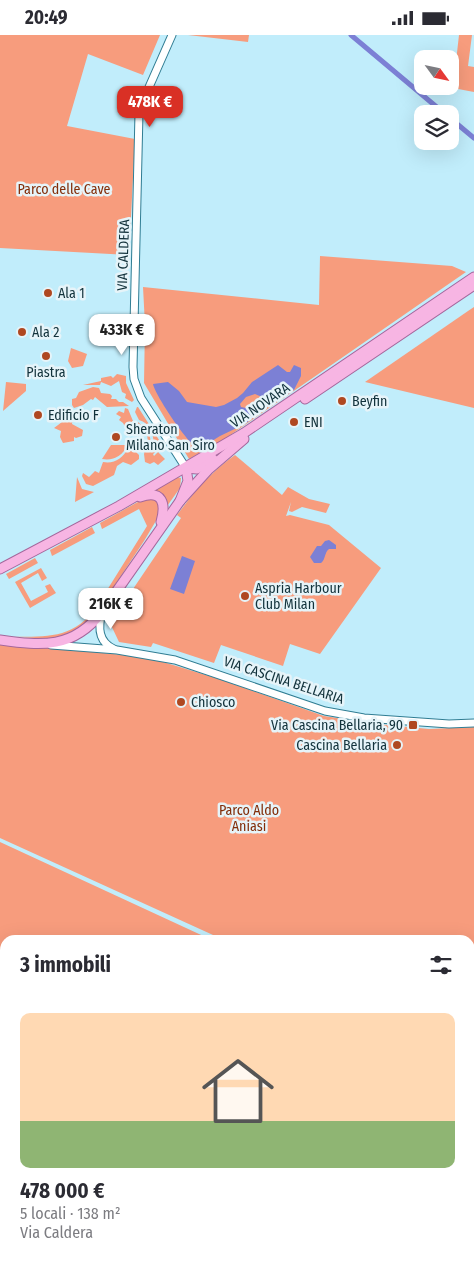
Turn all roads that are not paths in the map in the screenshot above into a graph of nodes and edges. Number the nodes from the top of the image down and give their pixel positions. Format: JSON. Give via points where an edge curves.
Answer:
{"nodes":[{"id":1,"x":172,"y":35,"type":"edge"},
{"id":2,"x":474,"y":277,"type":"edge"},
{"id":3,"x":474,"y":285,"type":"edge"},
{"id":4,"x":236,"y":445,"type":"junction"},
{"id":5,"x":186,"y":468,"type":"junction"},
{"id":6,"x":180,"y":501,"type":"junction"},
{"id":7,"x":119,"y":506,"type":"junction"},
{"id":8,"x":160,"y":530,"type":"junction"},
{"id":9,"x":0,"y":569,"type":"edge"},
{"id":10,"x":102,"y":612,"type":"junction"},
{"id":11,"x":0,"y":640,"type":"edge"},
{"id":12,"x":48,"y":644,"type":"junction"},
{"id":13,"x":117,"y":650,"type":"junction"},
{"id":14,"x":474,"y":723,"type":"edge"}],
"edges":[{"from":1,"to":5,"type":"street","name":"VIA CALDERA","via":[[139,113],[133,367],[141,398]]},
{"from":2,"to":5,"type":"main road","name":"VIA NOVARA","via":[[244,433]]},
{"from":3,"to":4,"type":"main road","name":"VIA NOVARA"},
{"from":4,"to":5,"type":"main road","via":[[197,469]]},
{"from":4,"to":6,"type":"main road","name":"VIA NOVARA"},
{"from":5,"to":6,"type":"main road","via":[[188,481]]},
{"from":5,"to":7,"type":"main road","name":"VIA NOVARA"},
{"from":6,"to":8,"type":"main road","name":"VIA CASCINA BELLARIA"},
{"from":7,"to":8,"type":"main road","via":[[143,496],[159,497],[165,509]]},
{"from":7,"to":9,"type":"main road","name":"VIA NOVARA"},
{"from":8,"to":10,"type":"main road","name":"VIA CASCINA BELLARIA"},
{"from":10,"to":12,"type":"main road","name":"VIA CASCINA BELLARIA","via":[[82,631]]},
{"from":10,"to":13,"type":"street","via":[[101,637]]},
{"from":11,"to":12,"type":"main road","name":"VIA CASCINA BELLARIA"},
{"from":12,"to":13,"type":"street","name":"VIA CASCINA BELLARIA"},
{"from":13,"to":14,"type":"street","name":"VIA CASCINA BELLARIA","via":[[175,660],[344,715],[395,721]]}]}
